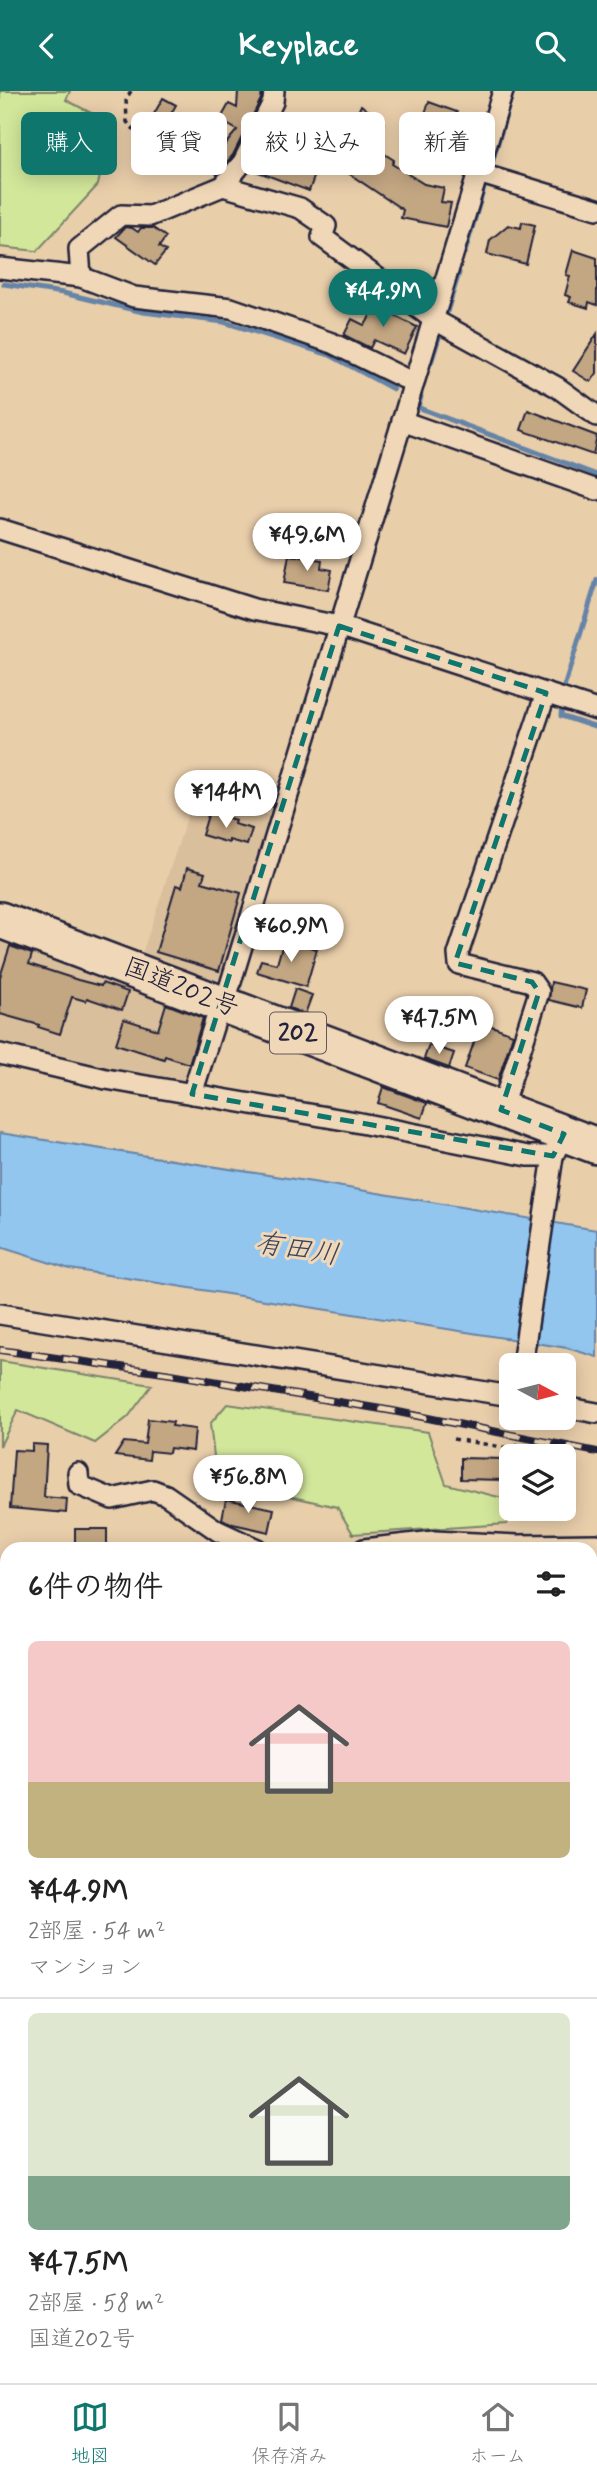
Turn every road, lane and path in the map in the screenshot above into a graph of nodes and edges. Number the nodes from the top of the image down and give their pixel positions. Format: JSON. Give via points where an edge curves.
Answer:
{"nodes":[{"id":1,"x":131,"y":91,"type":"edge"},
{"id":2,"x":274,"y":91,"type":"edge"},
{"id":3,"x":503,"y":91,"type":"edge"},
{"id":4,"x":495,"y":117,"type":"edge"},
{"id":5,"x":131,"y":126,"type":"edge"},
{"id":6,"x":477,"y":175,"type":"edge"},
{"id":7,"x":485,"y":175,"type":"edge"},
{"id":8,"x":223,"y":186,"type":"junction"},
{"id":9,"x":597,"y":209,"type":"edge"},
{"id":10,"x":0,"y":268,"type":"edge"},
{"id":11,"x":81,"y":278,"type":"junction"},
{"id":12,"x":433,"y":319,"type":"junction"},
{"id":13,"x":414,"y":383,"type":"junction"},
{"id":14,"x":597,"y":416,"type":"edge"},
{"id":15,"x":402,"y":421,"type":"junction"},
{"id":16,"x":597,"y":490,"type":"edge"},
{"id":17,"x":0,"y":529,"type":"edge"},
{"id":18,"x":340,"y":626,"type":"junction"},
{"id":19,"x":557,"y":697,"type":"junction"},
{"id":20,"x":597,"y":710,"type":"edge"},
{"id":21,"x":0,"y":920,"type":"edge"},
{"id":22,"x":223,"y":1005,"type":"junction"},
{"id":23,"x":0,"y":1053,"type":"edge"},
{"id":24,"x":192,"y":1094,"type":"junction"},
{"id":25,"x":501,"y":1110,"type":"junction"},
{"id":26,"x":559,"y":1145,"type":"junction"},
{"id":27,"x":597,"y":1146,"type":"edge"},
{"id":28,"x":0,"y":1314,"type":"edge"},
{"id":29,"x":524,"y":1353,"type":"edge"},
{"id":30,"x":499,"y":1395,"type":"edge"},
{"id":31,"x":576,"y":1409,"type":"edge"},
{"id":32,"x":597,"y":1413,"type":"edge"},
{"id":33,"x":453,"y":1439,"type":"dead end"},
{"id":34,"x":499,"y":1446,"type":"edge"},
{"id":35,"x":78,"y":1473,"type":"dead end"},
{"id":36,"x":242,"y":1542,"type":"edge"},
{"id":37,"x":425,"y":1542,"type":"edge"},
{"id":38,"x":455,"y":1542,"type":"edge"}],
"edges":[{"from":1,"to":5,"type":"path","via":[[126,99]]},
{"from":2,"to":8,"type":"street","via":[[243,162]]},
{"from":3,"to":4,"type":"street"},
{"from":6,"to":12,"type":"street"},
{"from":7,"to":9,"type":"street"},
{"from":8,"to":11,"type":"street","via":[[150,216],[121,215],[79,249]]},
{"from":8,"to":12,"type":"street","via":[[300,208],[326,226],[322,237]]},
{"from":10,"to":11,"type":"street"},
{"from":11,"to":13,"type":"street","via":[[134,297],[231,308],[332,342]]},
{"from":12,"to":13,"type":"street"},
{"from":12,"to":14,"type":"street","via":[[557,387]]},
{"from":13,"to":15,"type":"street"},
{"from":15,"to":16,"type":"street"},
{"from":15,"to":18,"type":"street"},
{"from":17,"to":18,"type":"street","via":[[254,609]]},
{"from":18,"to":19,"type":"street"},
{"from":18,"to":22,"type":"street"},
{"from":19,"to":20,"type":"street"},
{"from":19,"to":25,"type":"street","via":[[458,954],[459,964],[532,982],[539,992]]},
{"from":21,"to":22,"type":"highway","name":"国道202号","number":"202"},
{"from":22,"to":24,"type":"street"},
{"from":22,"to":25,"type":"highway","name":"国道202号","number":"202"},
{"from":23,"to":24,"type":"street"},
{"from":24,"to":26,"type":"street","via":[[528,1156]]},
{"from":25,"to":26,"type":"highway","name":"国道202号","number":"202"},
{"from":26,"to":27,"type":"highway","name":"国道202号","number":"202"},
{"from":26,"to":29,"type":"street"},
{"from":28,"to":30,"type":"street"},
{"from":31,"to":32,"type":"street"},
{"from":33,"to":34,"type":"path"},
{"from":35,"to":36,"type":"street","via":[[79,1485],[112,1499],[153,1490],[166,1495]]},
{"from":37,"to":38,"type":"street"}]}
